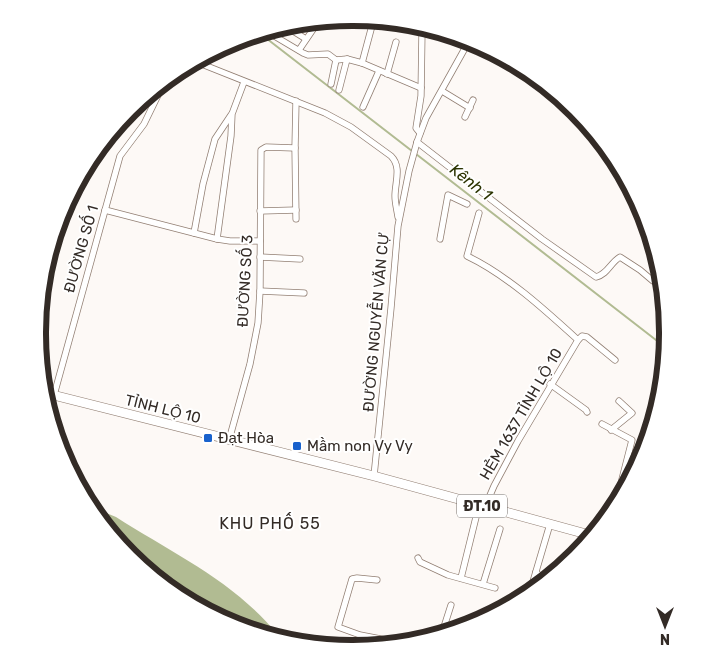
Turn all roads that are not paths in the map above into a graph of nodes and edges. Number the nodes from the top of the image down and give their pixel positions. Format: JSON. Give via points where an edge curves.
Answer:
{"nodes":[{"id":1,"x":372,"y":27,"type":"edge"},
{"id":2,"x":313,"y":29,"type":"edge"},
{"id":3,"x":294,"y":32,"type":"edge"},
{"id":4,"x":422,"y":34,"type":"edge"},
{"id":5,"x":275,"y":36,"type":"edge"},
{"id":6,"x":306,"y":39,"type":"junction"},
{"id":7,"x":396,"y":42,"type":"dead end"},
{"id":8,"x":465,"y":48,"type":"edge"},
{"id":9,"x":299,"y":50,"type":"junction"},
{"id":10,"x":336,"y":60,"type":"junction"},
{"id":11,"x":348,"y":60,"type":"junction"},
{"id":12,"x":362,"y":63,"type":"junction"},
{"id":13,"x":202,"y":65,"type":"edge"},
{"id":14,"x":379,"y":71,"type":"junction"},
{"id":15,"x":387,"y":74,"type":"junction"},
{"id":16,"x":244,"y":82,"type":"junction"},
{"id":17,"x":331,"y":84,"type":"dead end"},
{"id":18,"x":421,"y":88,"type":"junction"},
{"id":19,"x":339,"y":90,"type":"dead end"},
{"id":20,"x":442,"y":91,"type":"junction"},
{"id":21,"x":157,"y":96,"type":"edge"},
{"id":22,"x":473,"y":100,"type":"dead end"},
{"id":23,"x":296,"y":101,"type":"junction"},
{"id":24,"x":362,"y":107,"type":"dead end"},
{"id":25,"x":470,"y":108,"type":"junction"},
{"id":26,"x":232,"y":114,"type":"junction"},
{"id":27,"x":465,"y":117,"type":"dead end"},
{"id":28,"x":420,"y":132,"type":"junction"},
{"id":29,"x":417,"y":142,"type":"junction"},
{"id":30,"x":295,"y":148,"type":"junction"},
{"id":31,"x":467,"y":204,"type":"dead end"},
{"id":32,"x":105,"y":210,"type":"junction"},
{"id":33,"x":296,"y":210,"type":"junction"},
{"id":34,"x":260,"y":211,"type":"junction"},
{"id":35,"x":479,"y":213,"type":"dead end"},
{"id":36,"x":296,"y":219,"type":"dead end"},
{"id":37,"x":398,"y":219,"type":"junction"},
{"id":38,"x":194,"y":233,"type":"junction"},
{"id":39,"x":217,"y":239,"type":"junction"},
{"id":40,"x":440,"y":239,"type":"dead end"},
{"id":41,"x":260,"y":240,"type":"junction"},
{"id":42,"x":260,"y":257,"type":"junction"},
{"id":43,"x":300,"y":259,"type":"dead end"},
{"id":44,"x":655,"y":282,"type":"edge"},
{"id":45,"x":260,"y":291,"type":"junction"},
{"id":46,"x":304,"y":294,"type":"dead end"},
{"id":47,"x":580,"y":338,"type":"junction"},
{"id":48,"x":615,"y":360,"type":"dead end"},
{"id":49,"x":550,"y":384,"type":"junction"},
{"id":50,"x":52,"y":392,"type":"edge"},
{"id":51,"x":53,"y":395,"type":"edge"},
{"id":52,"x":619,"y":401,"type":"dead end"},
{"id":53,"x":587,"y":412,"type":"dead end"},
{"id":54,"x":602,"y":424,"type":"dead end"},
{"id":55,"x":611,"y":430,"type":"junction"},
{"id":56,"x":230,"y":440,"type":"junction"},
{"id":57,"x":374,"y":476,"type":"junction"},
{"id":58,"x":622,"y":479,"type":"edge"},
{"id":59,"x":482,"y":506,"type":"junction"},
{"id":60,"x":550,"y":524,"type":"junction"},
{"id":61,"x":500,"y":529,"type":"dead end"},
{"id":62,"x":584,"y":533,"type":"edge"},
{"id":63,"x":418,"y":558,"type":"dead end"},
{"id":64,"x":536,"y":572,"type":"junction"},
{"id":65,"x":539,"y":576,"type":"edge"},
{"id":66,"x":461,"y":578,"type":"junction"},
{"id":67,"x":377,"y":580,"type":"dead end"},
{"id":68,"x":534,"y":580,"type":"edge"},
{"id":69,"x":484,"y":584,"type":"junction"},
{"id":70,"x":495,"y":588,"type":"dead end"},
{"id":71,"x":451,"y":605,"type":"dead end"},
{"id":72,"x":445,"y":625,"type":"edge"},
{"id":73,"x":378,"y":638,"type":"edge"}],
"edges":[{"from":1,"to":12,"type":"street"},
{"from":2,"to":6,"type":"street"},
{"from":3,"to":6,"type":"street"},
{"from":4,"to":18,"type":"street"},
{"from":5,"to":9,"type":"street"},
{"from":6,"to":9,"type":"street"},
{"from":7,"to":15,"type":"street"},
{"from":8,"to":20,"type":"street"},
{"from":9,"to":10,"type":"street","via":[[308,55],[328,54]]},
{"from":10,"to":11,"type":"street"},
{"from":10,"to":17,"type":"street"},
{"from":11,"to":12,"type":"street"},
{"from":11,"to":19,"type":"street"},
{"from":12,"to":14,"type":"street"},
{"from":13,"to":16,"type":"street"},
{"from":14,"to":15,"type":"street"},
{"from":14,"to":24,"type":"street"},
{"from":15,"to":18,"type":"street"},
{"from":16,"to":23,"type":"street"},
{"from":16,"to":26,"type":"street"},
{"from":18,"to":28,"type":"street","via":[[416,128]]},
{"from":20,"to":25,"type":"street"},
{"from":20,"to":28,"type":"street"},
{"from":21,"to":32,"type":"street","name":"ĐƯỜNG SỐ 1","via":[[144,124],[120,156]]},
{"from":22,"to":25,"type":"street"},
{"from":23,"to":30,"type":"street"},
{"from":23,"to":37,"type":"street","via":[[352,126],[395,159]]},
{"from":25,"to":27,"type":"street"},
{"from":26,"to":38,"type":"street","via":[[215,140]]},
{"from":26,"to":39,"type":"street"},
{"from":28,"to":29,"type":"street","name":"ĐƯỜNG NGUYỄN VĂN CỰ"},
{"from":29,"to":37,"type":"street","name":"ĐƯỜNG NGUYỄN VĂN CỰ"},
{"from":29,"to":44,"type":"street","via":[[596,278],[620,257]]},
{"from":30,"to":33,"type":"street"},
{"from":30,"to":34,"type":"street","name":"ĐƯỜNG SỐ 3","via":[[266,147],[260,150]]},
{"from":31,"to":40,"type":"street","via":[[448,195]]},
{"from":32,"to":38,"type":"street"},
{"from":32,"to":50,"type":"street","name":"ĐƯỜNG SỐ 1"},
{"from":33,"to":34,"type":"street"},
{"from":33,"to":36,"type":"street"},
{"from":34,"to":41,"type":"street","name":"ĐƯỜNG SỐ 3"},
{"from":35,"to":47,"type":"street","via":[[467,256],[480,262]]},
{"from":37,"to":57,"type":"street","name":"ĐƯỜNG NGUYỄN VĂN CỰ"},
{"from":38,"to":39,"type":"street"},
{"from":39,"to":41,"type":"street"},
{"from":41,"to":42,"type":"street","name":"ĐƯỜNG SỐ 3"},
{"from":42,"to":43,"type":"street"},
{"from":42,"to":45,"type":"street","name":"ĐƯỜNG SỐ 3"},
{"from":45,"to":46,"type":"street"},
{"from":45,"to":56,"type":"street","name":"ĐƯỜNG SỐ 3","via":[[250,364]]},
{"from":47,"to":48,"type":"street","via":[[587,337]]},
{"from":47,"to":49,"type":"street","name":"HẺM 1637 TỈNH LỘ 10"},
{"from":49,"to":53,"type":"street"},
{"from":49,"to":59,"type":"street","name":"HẺM 1637 TỈNH LỘ 10"},
{"from":51,"to":56,"type":"main road","name":"TỈNH LỘ 10","number":"ĐT.10"},
{"from":52,"to":55,"type":"street","via":[[632,413]]},
{"from":54,"to":55,"type":"street"},
{"from":55,"to":58,"type":"street","via":[[632,440]]},
{"from":56,"to":57,"type":"main road","name":"TỈNH LỘ 10","number":"ĐT.10"},
{"from":57,"to":59,"type":"main road","name":"TỈNH LỘ 10","number":"ĐT.10"},
{"from":59,"to":60,"type":"main road","name":"TỈNH LỘ 10","number":"ĐT.10"},
{"from":59,"to":66,"type":"street","name":"HẺM 1637 TỈNH LỘ 10"},
{"from":60,"to":62,"type":"main road","name":"TỈNH LỘ 10","number":"ĐT.10"},
{"from":60,"to":64,"type":"street"},
{"from":61,"to":69,"type":"street"},
{"from":63,"to":66,"type":"street","via":[[439,572]]},
{"from":64,"to":65,"type":"street"},
{"from":64,"to":68,"type":"street"},
{"from":66,"to":69,"type":"street"},
{"from":67,"to":73,"type":"street","via":[[352,580],[338,628]]},
{"from":69,"to":70,"type":"street"},
{"from":71,"to":72,"type":"street"}]}
